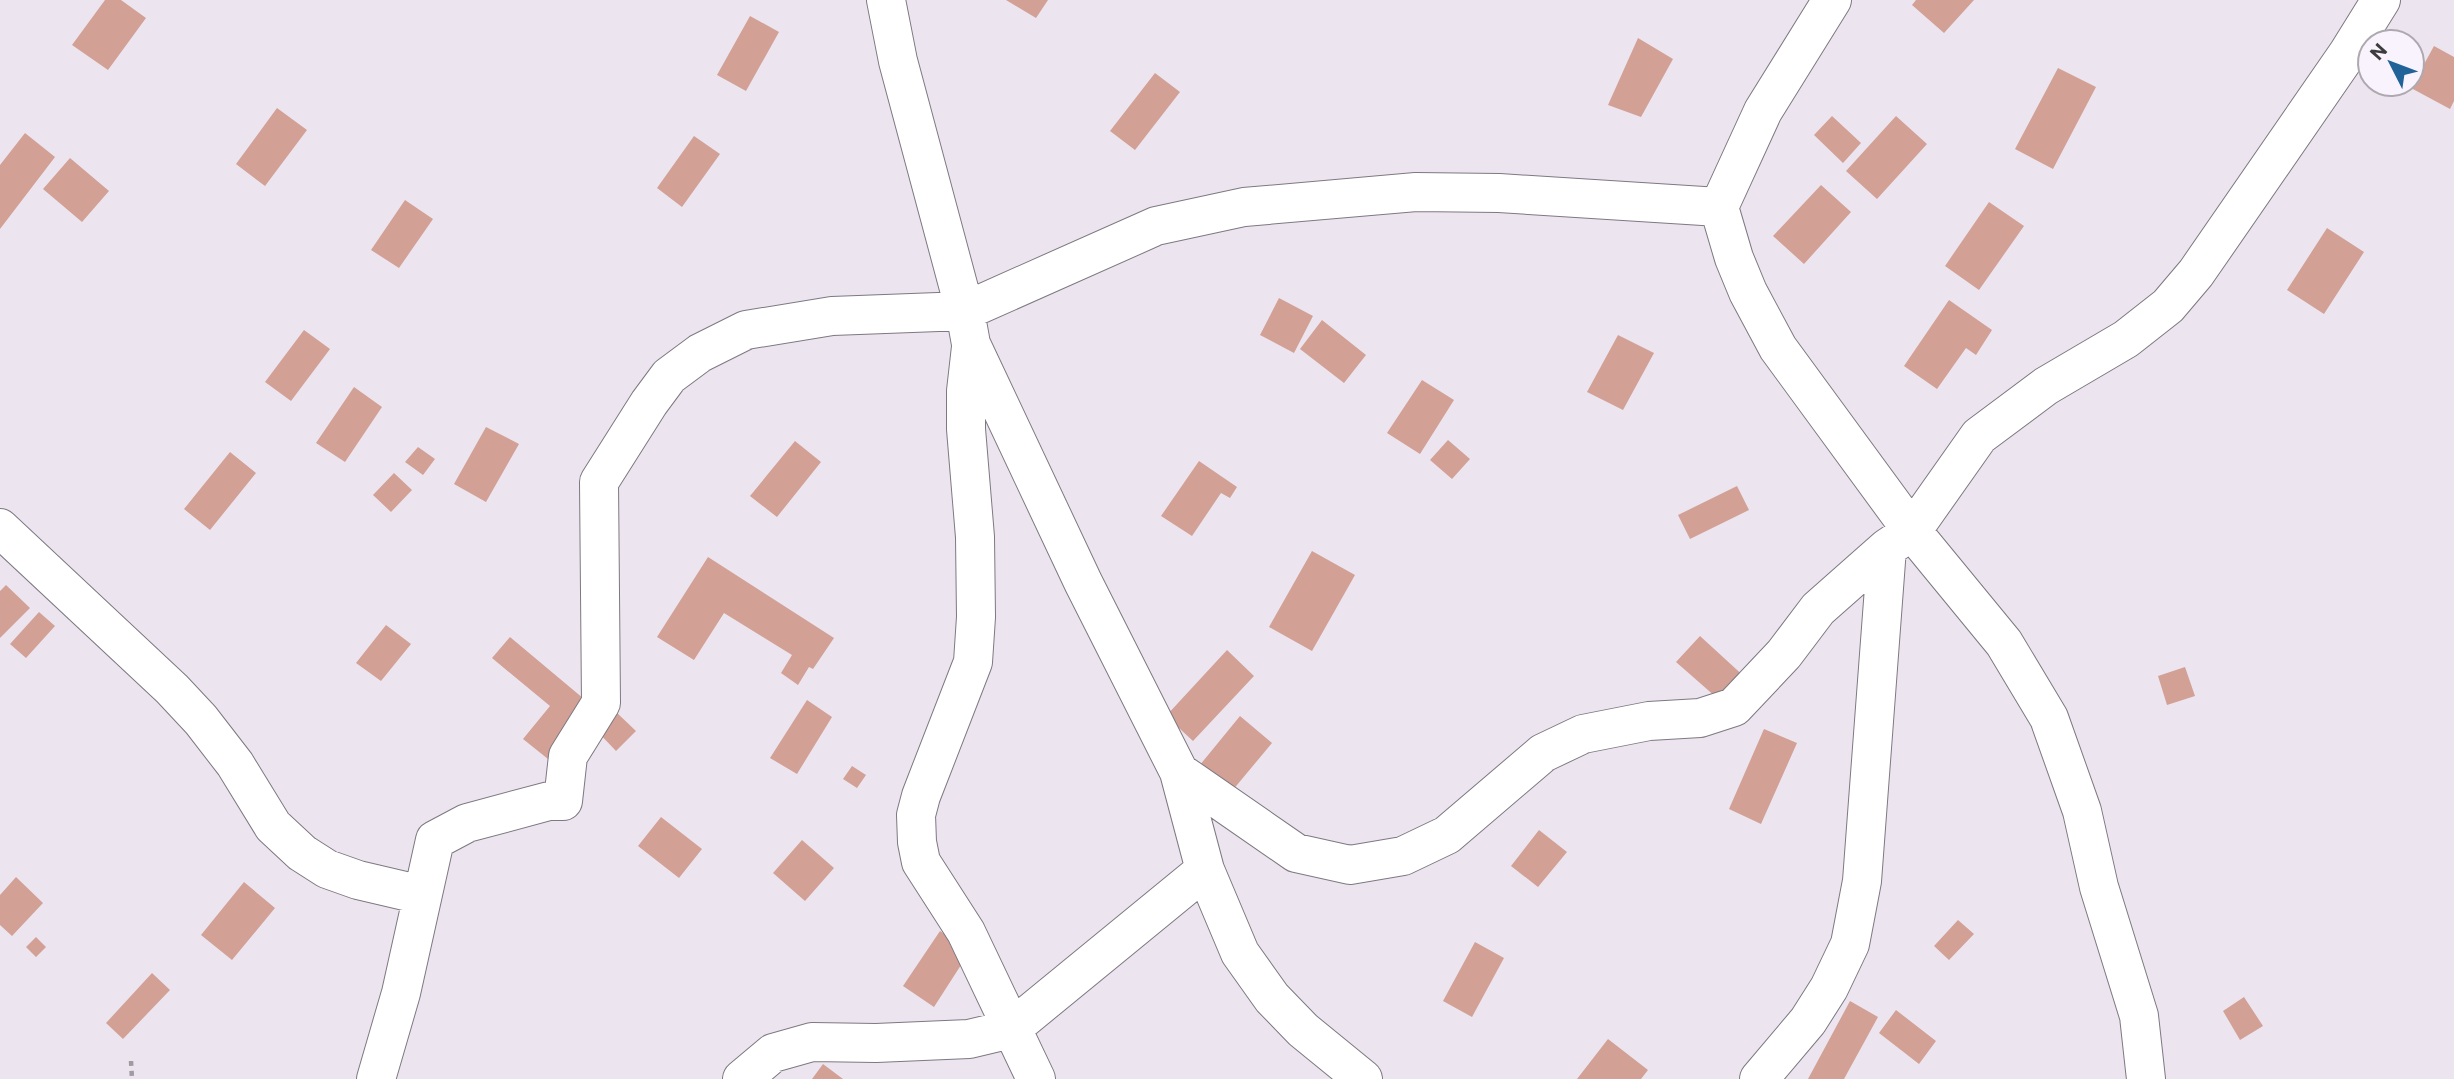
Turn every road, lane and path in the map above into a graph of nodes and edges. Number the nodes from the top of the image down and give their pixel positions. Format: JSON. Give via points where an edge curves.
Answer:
{"nodes":[{"id":1,"x":886,"y":0,"type":"edge"},
{"id":2,"x":1832,"y":0,"type":"edge"},
{"id":3,"x":2381,"y":0,"type":"edge"},
{"id":4,"x":1719,"y":208,"type":"junction"},
{"id":5,"x":968,"y":328,"type":"junction"},
{"id":6,"x":0,"y":528,"type":"edge"},
{"id":7,"x":1900,"y":540,"type":"junction"},
{"id":8,"x":1179,"y":772,"type":"junction"},
{"id":9,"x":1205,"y":870,"type":"junction"},
{"id":10,"x":422,"y":895,"type":"junction"},
{"id":11,"x":1011,"y":1029,"type":"junction"},
{"id":12,"x":131,"y":1061,"type":"dead end"},
{"id":13,"x":132,"y":1079,"type":"edge"},
{"id":14,"x":376,"y":1079,"type":"edge"},
{"id":15,"x":742,"y":1079,"type":"edge"},
{"id":16,"x":1035,"y":1079,"type":"edge"},
{"id":17,"x":1363,"y":1079,"type":"edge"},
{"id":18,"x":1759,"y":1079,"type":"edge"},
{"id":19,"x":2146,"y":1079,"type":"edge"}],
"edges":[{"from":1,"to":5,"type":"street"},
{"from":2,"to":4,"type":"street","via":[[1763,111]]},
{"from":3,"to":7,"type":"street","via":[[2196,273],[2168,306],[1979,436]]},
{"from":4,"to":5,"type":"street","via":[[1416,192],[1244,207],[1156,226]]},
{"from":4,"to":7,"type":"street","via":[[1748,292],[1778,348]]},
{"from":5,"to":8,"type":"street","via":[[1083,582]]},
{"from":5,"to":10,"type":"street","via":[[832,316],[746,330],[669,376],[599,482],[601,703],[568,756],[563,801],[467,823],[435,840]]},
{"from":5,"to":11,"type":"street","via":[[966,391],[975,537],[973,662],[921,796],[917,842],[921,862],[966,932]]},
{"from":6,"to":10,"type":"street","via":[[201,720],[273,825],[302,853],[327,869],[358,880]]},
{"from":7,"to":8,"type":"street","via":[[1818,609],[1734,707],[1700,718],[1649,721],[1583,734],[1543,753],[1447,835],[1403,856],[1350,866],[1296,853]]},
{"from":7,"to":18,"type":"street","via":[[1862,881],[1850,944],[1808,1021]]},
{"from":7,"to":19,"type":"street","via":[[2004,643],[2049,718],[2081,811],[2139,1016]]},
{"from":8,"to":9,"type":"street"},
{"from":9,"to":11,"type":"street"},
{"from":9,"to":17,"type":"street","via":[[1240,953],[1272,998]]},
{"from":10,"to":14,"type":"street"},
{"from":11,"to":15,"type":"street","via":[[969,1039],[812,1042],[773,1053]]},
{"from":11,"to":16,"type":"street"},
{"from":12,"to":13,"type":"path"}]}
